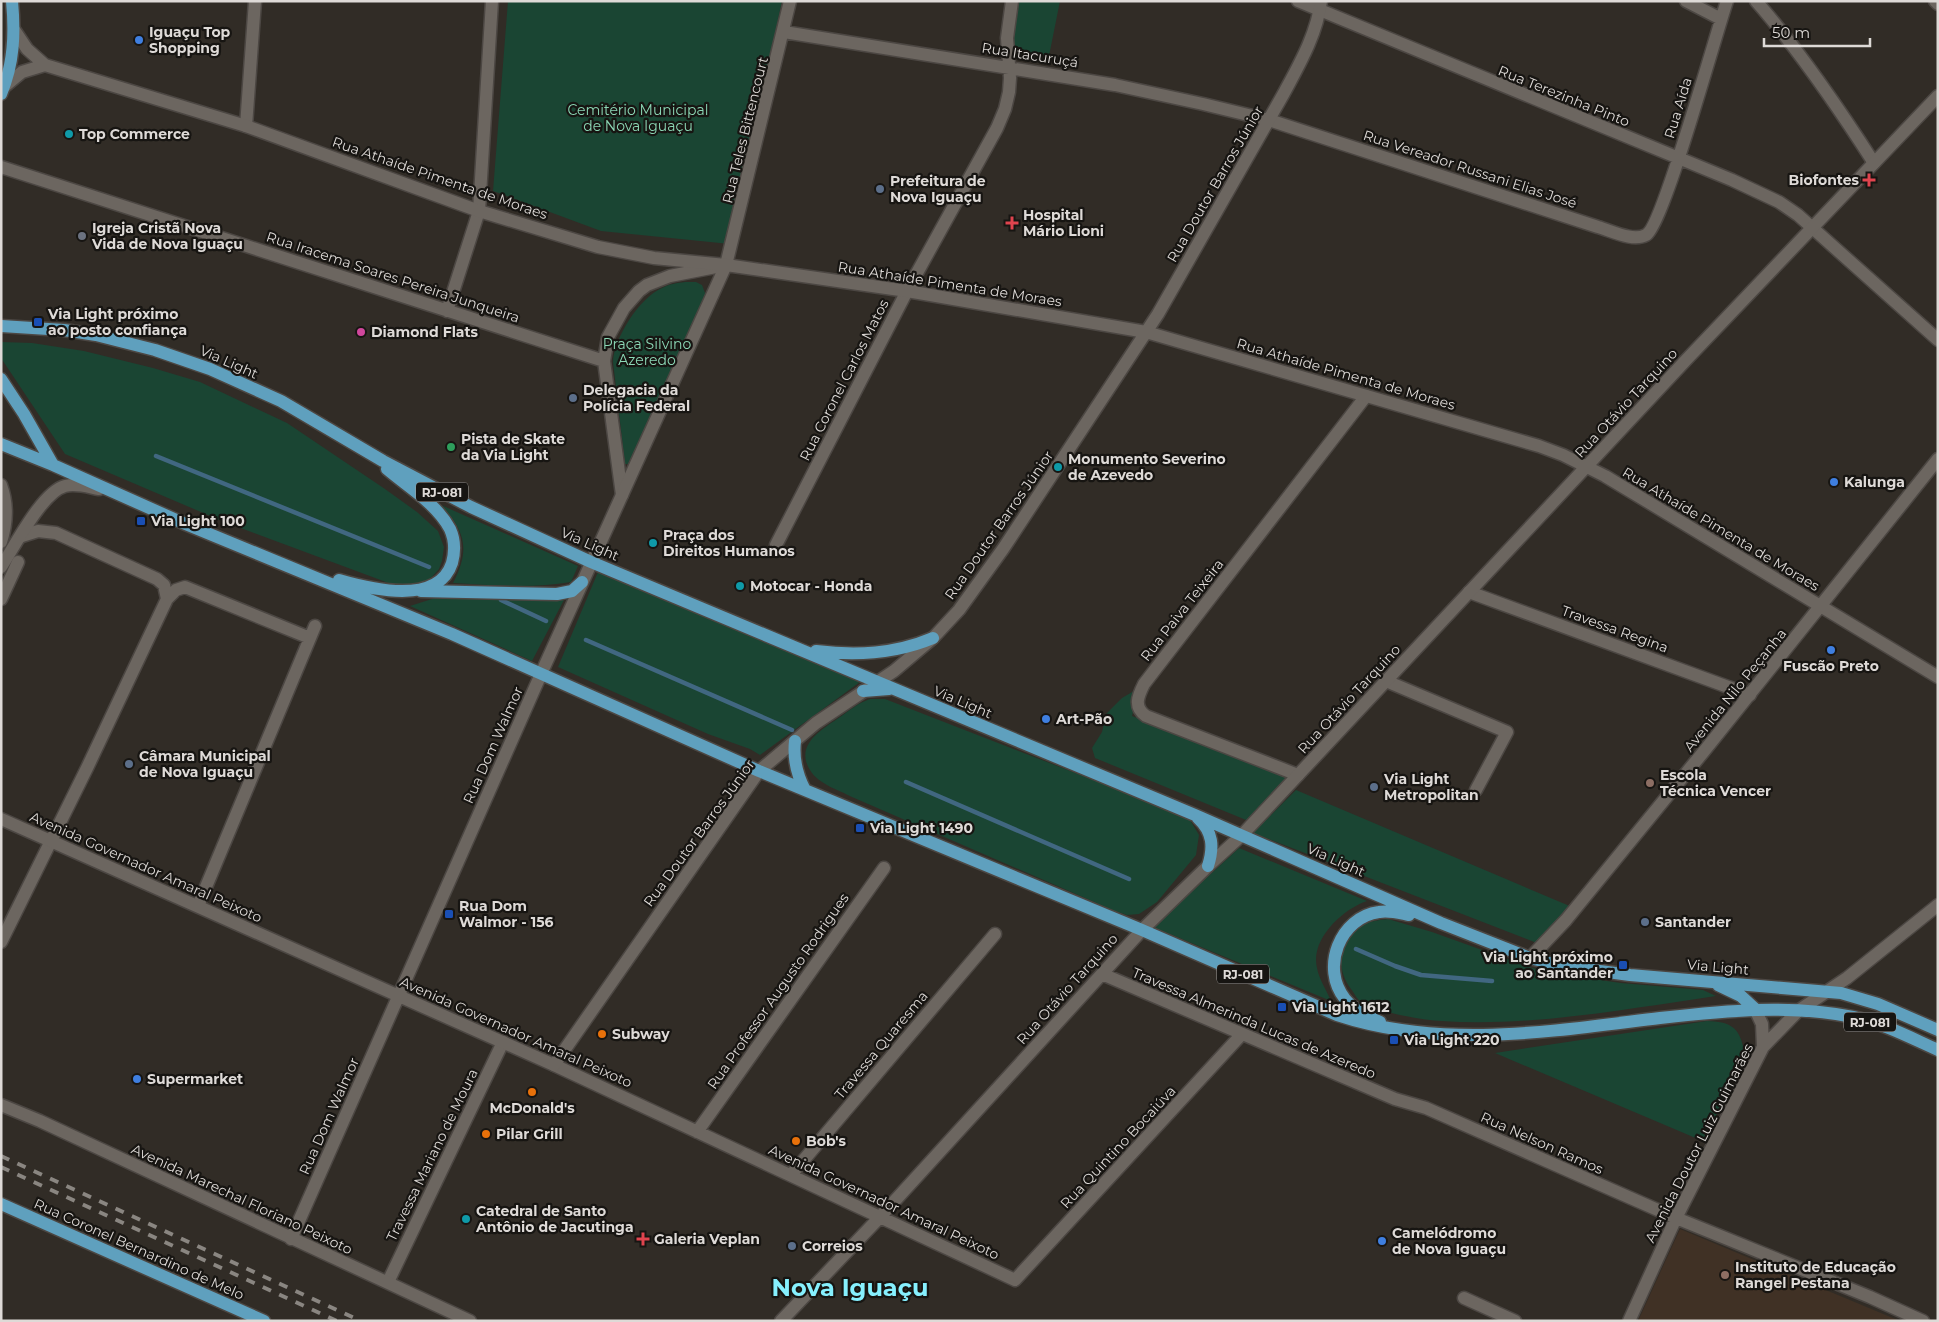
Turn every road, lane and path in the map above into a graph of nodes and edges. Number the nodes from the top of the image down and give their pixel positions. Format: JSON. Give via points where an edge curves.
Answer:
{"nodes":[{"id":1,"x":12,"y":1,"type":"edge"},
{"id":2,"x":255,"y":1,"type":"edge"},
{"id":3,"x":492,"y":1,"type":"edge"},
{"id":4,"x":790,"y":1,"type":"edge"},
{"id":5,"x":1012,"y":1,"type":"edge"},
{"id":6,"x":1298,"y":1,"type":"edge"},
{"id":7,"x":1686,"y":1,"type":"edge"},
{"id":8,"x":1727,"y":1,"type":"edge"},
{"id":9,"x":1756,"y":1,"type":"edge"},
{"id":10,"x":1320,"y":6,"type":"edge"},
{"id":11,"x":1721,"y":19,"type":"junction"},
{"id":12,"x":15,"y":31,"type":"junction"},
{"id":13,"x":784,"y":32,"type":"junction"},
{"id":14,"x":45,"y":65,"type":"junction"},
{"id":15,"x":1010,"y":67,"type":"junction"},
{"id":16,"x":3,"y":91,"type":"edge"},
{"id":17,"x":1938,"y":96,"type":"edge"},
{"id":18,"x":1269,"y":120,"type":"junction"},
{"id":19,"x":246,"y":126,"type":"junction"},
{"id":20,"x":1678,"y":160,"type":"junction"},
{"id":21,"x":1874,"y":163,"type":"junction"},
{"id":22,"x":1,"y":166,"type":"edge"},
{"id":23,"x":479,"y":211,"type":"junction"},
{"id":24,"x":1656,"y":222,"type":"joint"},
{"id":25,"x":1812,"y":228,"type":"junction"},
{"id":26,"x":726,"y":265,"type":"junction"},
{"id":27,"x":906,"y":291,"type":"junction"},
{"id":28,"x":447,"y":311,"type":"junction"},
{"id":29,"x":1,"y":326,"type":"edge"},
{"id":30,"x":1146,"y":332,"type":"junction"},
{"id":31,"x":1938,"y":340,"type":"edge"},
{"id":32,"x":604,"y":361,"type":"junction"},
{"id":33,"x":1,"y":379,"type":"edge"},
{"id":34,"x":1366,"y":396,"type":"junction"},
{"id":35,"x":1,"y":444,"type":"edge"},
{"id":36,"x":366,"y":451,"type":"junction"},
{"id":37,"x":1938,"y":459,"type":"edge"},
{"id":38,"x":53,"y":465,"type":"junction"},
{"id":39,"x":1588,"y":466,"type":"junction"},
{"id":40,"x":1,"y":485,"type":"edge"},
{"id":41,"x":111,"y":492,"type":"junction"},
{"id":42,"x":622,"y":496,"type":"junction"},
{"id":43,"x":4,"y":515,"type":"edge"},
{"id":44,"x":22,"y":536,"type":"junction"},
{"id":45,"x":1,"y":542,"type":"edge"},
{"id":46,"x":776,"y":545,"type":"dead end"},
{"id":47,"x":18,"y":562,"type":"dead end"},
{"id":48,"x":278,"y":562,"type":"junction"},
{"id":49,"x":592,"y":562,"type":"junction"},
{"id":50,"x":1,"y":567,"type":"edge"},
{"id":51,"x":582,"y":582,"type":"junction"},
{"id":52,"x":406,"y":591,"type":"junction"},
{"id":53,"x":1469,"y":592,"type":"junction"},
{"id":54,"x":1,"y":599,"type":"edge"},
{"id":55,"x":167,"y":599,"type":"junction"},
{"id":56,"x":1821,"y":606,"type":"junction"},
{"id":57,"x":315,"y":626,"type":"dead end"},
{"id":58,"x":310,"y":638,"type":"junction"},
{"id":59,"x":933,"y":638,"type":"junction"},
{"id":60,"x":803,"y":650,"type":"junction"},
{"id":61,"x":541,"y":674,"type":"junction"},
{"id":62,"x":1938,"y":677,"type":"edge"},
{"id":63,"x":1386,"y":681,"type":"junction"},
{"id":64,"x":878,"y":682,"type":"junction"},
{"id":65,"x":894,"y":689,"type":"junction"},
{"id":66,"x":863,"y":691,"type":"junction"},
{"id":67,"x":1750,"y":695,"type":"junction"},
{"id":68,"x":795,"y":741,"type":"junction"},
{"id":69,"x":759,"y":771,"type":"junction"},
{"id":70,"x":1298,"y":775,"type":"junction"},
{"id":71,"x":806,"y":790,"type":"junction"},
{"id":72,"x":1476,"y":790,"type":"dead end"},
{"id":73,"x":1195,"y":815,"type":"junction"},
{"id":74,"x":1,"y":819,"type":"edge"},
{"id":75,"x":1242,"y":835,"type":"junction"},
{"id":76,"x":51,"y":841,"type":"junction"},
{"id":77,"x":1208,"y":866,"type":"junction"},
{"id":78,"x":884,"y":868,"type":"dead end"},
{"id":79,"x":1938,"y":904,"type":"edge"},
{"id":80,"x":198,"y":906,"type":"junction"},
{"id":81,"x":1441,"y":923,"type":"junction"},
{"id":82,"x":1142,"y":930,"type":"junction"},
{"id":83,"x":995,"y":934,"type":"dead end"},
{"id":84,"x":1,"y":942,"type":"edge"},
{"id":85,"x":1530,"y":958,"type":"junction"},
{"id":86,"x":1102,"y":974,"type":"junction"},
{"id":87,"x":1705,"y":980,"type":"junction"},
{"id":88,"x":1828,"y":992,"type":"junction"},
{"id":89,"x":399,"y":995,"type":"junction"},
{"id":90,"x":1755,"y":1009,"type":"junction"},
{"id":91,"x":1798,"y":1011,"type":"junction"},
{"id":92,"x":1938,"y":1030,"type":"edge"},
{"id":93,"x":1408,"y":1032,"type":"junction"},
{"id":94,"x":1242,"y":1034,"type":"junction"},
{"id":95,"x":503,"y":1042,"type":"junction"},
{"id":96,"x":1763,"y":1047,"type":"junction"},
{"id":97,"x":1938,"y":1050,"type":"edge"},
{"id":98,"x":554,"y":1065,"type":"junction"},
{"id":99,"x":1395,"y":1099,"type":"joint"},
{"id":100,"x":1,"y":1105,"type":"edge"},
{"id":101,"x":697,"y":1132,"type":"junction"},
{"id":102,"x":791,"y":1175,"type":"junction"},
{"id":103,"x":1,"y":1204,"type":"edge"},
{"id":104,"x":880,"y":1217,"type":"junction"},
{"id":105,"x":1676,"y":1218,"type":"junction"},
{"id":106,"x":291,"y":1239,"type":"junction"},
{"id":107,"x":1015,"y":1280,"type":"joint"},
{"id":108,"x":388,"y":1282,"type":"junction"},
{"id":109,"x":1464,"y":1298,"type":"dead end"},
{"id":110,"x":264,"y":1321,"type":"edge"},
{"id":111,"x":470,"y":1321,"type":"edge"},
{"id":112,"x":781,"y":1321,"type":"edge"},
{"id":113,"x":1515,"y":1321,"type":"edge"},
{"id":114,"x":1629,"y":1321,"type":"edge"},
{"id":115,"x":1923,"y":1321,"type":"edge"}],
"edges":[{"from":1,"to":12,"type":"main road"},
{"from":2,"to":19,"type":"street"},
{"from":3,"to":23,"type":"street"},
{"from":4,"to":13,"type":"street","name":"Rua Teles Bittencourt"},
{"from":5,"to":15,"type":"street","name":"Rua Coronel Carlos Matos","via":[[1007,38]]},
{"from":6,"to":10,"type":"street","name":"Rua Terezinha Pinto"},
{"from":7,"to":11,"type":"street"},
{"from":8,"to":11,"type":"street","name":"Rua Aída"},
{"from":9,"to":21,"type":"street","via":[[1816,78]]},
{"from":10,"to":18,"type":"street","name":"Rua Doutor Barros Júnior","via":[[1300,61]]},
{"from":10,"to":20,"type":"street","name":"Rua Terezinha Pinto"},
{"from":11,"to":20,"type":"street","name":"Rua Aída"},
{"from":12,"to":14,"type":"street","name":"Rua Athaíde Pimenta de Moraes","via":[[27,49]]},
{"from":12,"to":16,"type":"main road","via":[[10,70]]},
{"from":13,"to":15,"type":"street","name":"Rua Itacuruçá"},
{"from":13,"to":26,"type":"street","name":"Rua Teles Bittencourt"},
{"from":14,"to":16,"type":"street","via":[[22,72]]},
{"from":14,"to":19,"type":"street","name":"Rua Athaíde Pimenta de Moraes"},
{"from":15,"to":18,"type":"street","name":"Rua Itacuruçá","via":[[1115,85]]},
{"from":15,"to":27,"type":"street","name":"Rua Coronel Carlos Matos","via":[[1009,92],[997,128]]},
{"from":17,"to":21,"type":"street","name":"Rua Otávio Tarquino"},
{"from":18,"to":24,"type":"street","name":"Rua Vereador Russani Elias José","via":[[1631,237],[1644,236]]},
{"from":18,"to":30,"type":"street","name":"Rua Doutor Barros Júnior"},
{"from":19,"to":23,"type":"street","name":"Rua Athaíde Pimenta de Moraes"},
{"from":20,"to":24,"type":"street","name":"Rua Aída"},
{"from":20,"to":25,"type":"street","name":"Rua Terezinha Pinto","via":[[1771,198]]},
{"from":21,"to":25,"type":"street","name":"Rua Otávio Tarquino"},
{"from":22,"to":28,"type":"street","name":"Rua Iracema Soares Pereira Junqueira"},
{"from":23,"to":26,"type":"street","name":"Rua Athaíde Pimenta de Moraes","via":[[619,252]]},
{"from":23,"to":28,"type":"street"},
{"from":25,"to":31,"type":"street","name":"Rua Terezinha Pinto"},
{"from":25,"to":39,"type":"street","name":"Rua Otávio Tarquino"},
{"from":26,"to":27,"type":"street","name":"Rua Athaíde Pimenta de Moraes"},
{"from":26,"to":32,"type":"street","via":[[657,280],[639,292],[613,326]]},
{"from":26,"to":42,"type":"street","name":"Rua Dom Walmor"},
{"from":27,"to":30,"type":"street","name":"Rua Athaíde Pimenta de Moraes"},
{"from":27,"to":46,"type":"street","name":"Rua Coronel Carlos Matos"},
{"from":28,"to":32,"type":"street","name":"Rua Iracema Soares Pereira Junqueira"},
{"from":29,"to":36,"type":"main road","name":"Via Light","number":"RJ-081","via":[[96,335],[184,358],[281,401]]},
{"from":30,"to":34,"type":"street","name":"Rua Athaíde Pimenta de Moraes"},
{"from":30,"to":59,"type":"street","name":"Rua Doutor Barros Júnior","via":[[1003,549],[959,610]]},
{"from":32,"to":42,"type":"street"},
{"from":33,"to":38,"type":"main road"},
{"from":34,"to":39,"type":"street","name":"Rua Athaíde Pimenta de Moraes","via":[[1539,446]]},
{"from":34,"to":70,"type":"street","name":"Rua Paiva Teixeira","via":[[1139,694],[1138,706],[1146,716]]},
{"from":35,"to":38,"type":"main road","number":"RJ-081"},
{"from":36,"to":49,"type":"main road","name":"Via Light","number":"RJ-081","via":[[472,507]]},
{"from":36,"to":52,"type":"main road","via":[[432,507],[447,524],[453,537],[454,556],[444,576],[431,585]]},
{"from":37,"to":56,"type":"street","name":"Avenida Nilo Peçanha"},
{"from":38,"to":41,"type":"main road","number":"RJ-081"},
{"from":39,"to":53,"type":"street","name":"Rua Otávio Tarquino"},
{"from":39,"to":56,"type":"street","name":"Rua Athaíde Pimenta de Moraes"},
{"from":40,"to":43,"type":"street"},
{"from":41,"to":44,"type":"street","via":[[73,485],[55,489],[41,504]]},
{"from":41,"to":48,"type":"main road","number":"RJ-081"},
{"from":42,"to":49,"type":"street","name":"Rua Dom Walmor"},
{"from":43,"to":45,"type":"street"},
{"from":44,"to":50,"type":"street"},
{"from":44,"to":55,"type":"street","via":[[38,531],[56,533],[158,579],[164,585]]},
{"from":47,"to":54,"type":"street"},
{"from":48,"to":52,"type":"main road","via":[[354,584]]},
{"from":48,"to":61,"type":"main road","number":"RJ-081"},
{"from":49,"to":51,"type":"street","name":"Rua Dom Walmor"},
{"from":49,"to":60,"type":"main road","name":"Via Light","number":"RJ-081"},
{"from":51,"to":52,"type":"main road","via":[[572,591],[557,594]]},
{"from":51,"to":61,"type":"street","name":"Rua Dom Walmor"},
{"from":53,"to":63,"type":"street","name":"Rua Otávio Tarquino"},
{"from":53,"to":67,"type":"street","name":"Travessa Regina"},
{"from":55,"to":58,"type":"street","via":[[185,587]]},
{"from":55,"to":76,"type":"street"},
{"from":56,"to":62,"type":"street","name":"Rua Athaíde Pimenta de Moraes"},
{"from":56,"to":67,"type":"street","name":"Avenida Nilo Peçanha"},
{"from":57,"to":58,"type":"street"},
{"from":58,"to":80,"type":"street"},
{"from":59,"to":60,"type":"main road","via":[[883,653],[842,654]]},
{"from":59,"to":64,"type":"street","name":"Rua Doutor Barros Júnior"},
{"from":60,"to":64,"type":"main road","name":"Via Light","number":"RJ-081"},
{"from":61,"to":69,"type":"main road","number":"RJ-081"},
{"from":61,"to":89,"type":"street","name":"Rua Dom Walmor"},
{"from":63,"to":70,"type":"street","name":"Rua Otávio Tarquino"},
{"from":63,"to":72,"type":"street","via":[[1507,732]]},
{"from":64,"to":65,"type":"main road","name":"Via Light","number":"RJ-081"},
{"from":64,"to":66,"type":"street","name":"Rua Doutor Barros Júnior"},
{"from":65,"to":66,"type":"main road"},
{"from":65,"to":73,"type":"main road","name":"Via Light","number":"RJ-081"},
{"from":66,"to":68,"type":"street","name":"Rua Doutor Barros Júnior"},
{"from":67,"to":85,"type":"street","name":"Avenida Nilo Peçanha","via":[[1566,920]]},
{"from":68,"to":69,"type":"street","name":"Rua Doutor Barros Júnior"},
{"from":68,"to":71,"type":"main road","via":[[799,779]]},
{"from":69,"to":71,"type":"main road","number":"RJ-081"},
{"from":69,"to":98,"type":"street","name":"Rua Doutor Barros Júnior"},
{"from":70,"to":75,"type":"street","name":"Rua Otávio Tarquino"},
{"from":71,"to":82,"type":"main road","number":"RJ-081"},
{"from":73,"to":75,"type":"main road","name":"Via Light","number":"RJ-081"},
{"from":73,"to":77,"type":"main road","via":[[1211,840]]},
{"from":74,"to":76,"type":"street","name":"Avenida Governador Amaral Peixoto"},
{"from":75,"to":77,"type":"street","name":"Rua Otávio Tarquino"},
{"from":75,"to":81,"type":"main road","name":"Via Light","number":"RJ-081"},
{"from":76,"to":80,"type":"street","name":"Avenida Governador Amaral Peixoto"},
{"from":76,"to":84,"type":"street"},
{"from":77,"to":82,"type":"street","name":"Rua Otávio Tarquino"},
{"from":78,"to":101,"type":"street","name":"Rua Professor Augusto Rodrigues"},
{"from":79,"to":88,"type":"street","name":"Avenida Doutor Luiz Guimarães"},
{"from":80,"to":89,"type":"street","name":"Avenida Governador Amaral Peixoto"},
{"from":81,"to":85,"type":"main road","name":"Via Light","number":"RJ-081"},
{"from":81,"to":93,"type":"main road","via":[[1396,912],[1373,913],[1350,926],[1339,940],[1335,952],[1336,979],[1346,999],[1366,1015]]},
{"from":82,"to":86,"type":"street","name":"Rua Otávio Tarquino"},
{"from":82,"to":93,"type":"main road","number":"RJ-081","via":[[1337,1015],[1376,1027]]},
{"from":83,"to":102,"type":"street","name":"Travessa Quaresma"},
{"from":85,"to":87,"type":"main road","name":"Via Light","number":"RJ-081","via":[[1562,966],[1630,975]]},
{"from":86,"to":94,"type":"street","name":"Travessa Almerinda Lucas de Azeredo"},
{"from":86,"to":104,"type":"street","name":"Rua Otávio Tarquino"},
{"from":87,"to":88,"type":"main road","name":"Via Light","number":"RJ-081"},
{"from":87,"to":90,"type":"main road","via":[[1732,991]]},
{"from":88,"to":91,"type":"street","name":"Avenida Doutor Luiz Guimarães"},
{"from":88,"to":92,"type":"main road","name":"Via Light","number":"RJ-081","via":[[1878,1004]]},
{"from":89,"to":95,"type":"street","name":"Avenida Governador Amaral Peixoto"},
{"from":89,"to":106,"type":"street","name":"Rua Dom Walmor"},
{"from":90,"to":91,"type":"main road","number":"RJ-081"},
{"from":90,"to":93,"type":"main road","number":"RJ-081","via":[[1497,1036]]},
{"from":90,"to":96,"type":"street","via":[[1762,1024]]},
{"from":91,"to":96,"type":"street","name":"Avenida Doutor Luiz Guimarães"},
{"from":91,"to":97,"type":"main road","number":"RJ-081","via":[[1854,1017]]},
{"from":94,"to":99,"type":"street","name":"Travessa Almerinda Lucas de Azeredo"},
{"from":94,"to":107,"type":"street","name":"Rua Quintino Bocaiúva"},
{"from":95,"to":98,"type":"street","name":"Avenida Governador Amaral Peixoto"},
{"from":95,"to":108,"type":"street","name":"Travessa Mariano de Moura"},
{"from":96,"to":105,"type":"street","name":"Avenida Doutor Luiz Guimarães"},
{"from":98,"to":101,"type":"street","name":"Avenida Governador Amaral Peixoto"},
{"from":99,"to":105,"type":"street","name":"Rua Nelson Ramos","via":[[1426,1108]]},
{"from":100,"to":106,"type":"street","name":"Avenida Marechal Floriano Peixoto"},
{"from":101,"to":102,"type":"street","name":"Avenida Governador Amaral Peixoto"},
{"from":102,"to":104,"type":"street","name":"Avenida Governador Amaral Peixoto"},
{"from":103,"to":110,"type":"main road","name":"Rua Coronel Bernardino de Melo"},
{"from":104,"to":107,"type":"street","name":"Avenida Governador Amaral Peixoto"},
{"from":104,"to":112,"type":"street","name":"Rua Otávio Tarquino"},
{"from":105,"to":114,"type":"street","name":"Avenida Doutor Luiz Guimarães"},
{"from":105,"to":115,"type":"street","name":"Rua Nelson Ramos"},
{"from":106,"to":108,"type":"street","name":"Avenida Marechal Floriano Peixoto"},
{"from":108,"to":111,"type":"street","name":"Avenida Marechal Floriano Peixoto"},
{"from":109,"to":113,"type":"street"}]}
